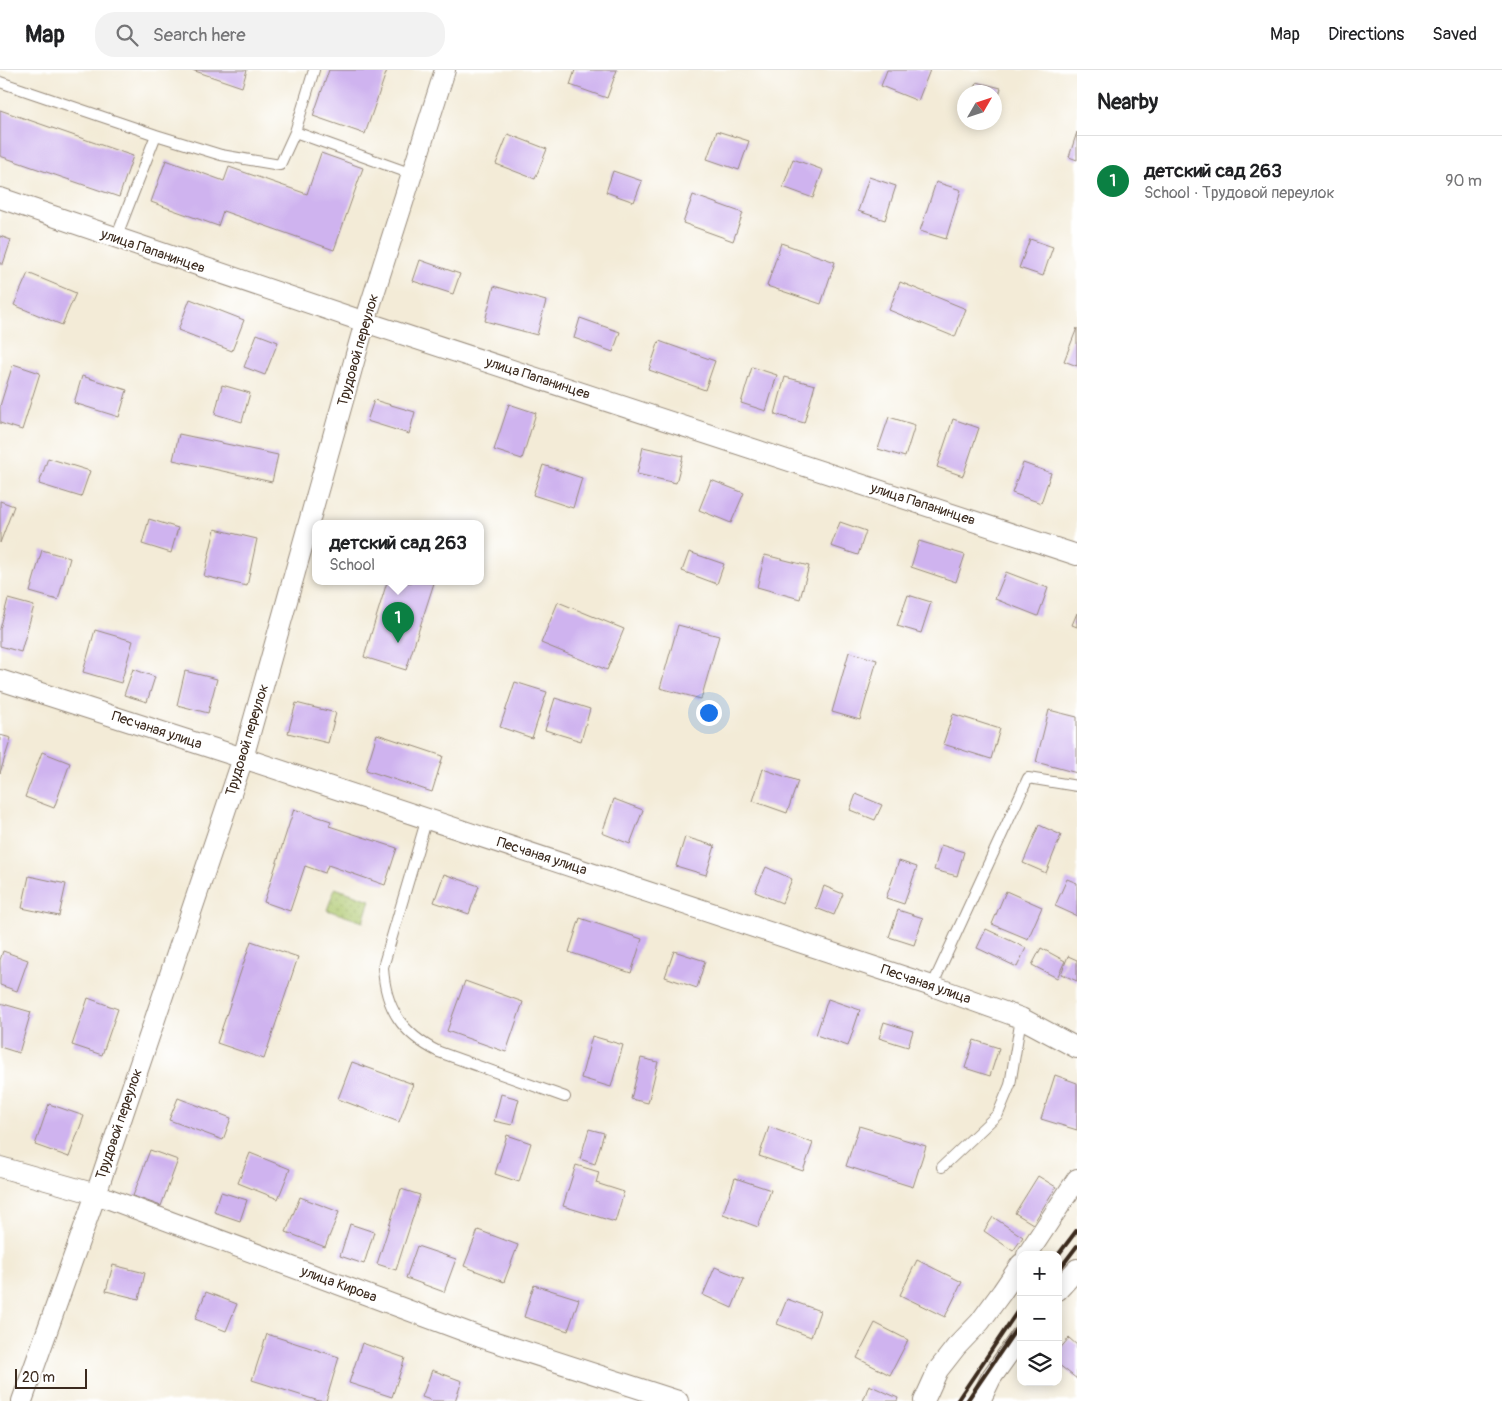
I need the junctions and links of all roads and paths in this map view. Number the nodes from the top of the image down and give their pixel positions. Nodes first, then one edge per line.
1 (314, 70) edge
2 (446, 70) edge
3 (0, 82) edge
4 (295, 132) junction
5 (156, 135) junction
6 (412, 174) junction
7 (0, 198) edge
8 (116, 238) junction
9 (365, 322) junction
10 (1077, 554) edge
11 (0, 680) edge
12 (243, 758) junction
13 (1077, 786) edge
14 (427, 818) junction
15 (932, 986) junction
16 (1021, 1018) junction
17 (1077, 1048) edge
18 (565, 1097) dead end
19 (0, 1167) edge
20 (942, 1167) dead end
21 (1077, 1179) edge
22 (96, 1194) junction
23 (1030, 1251) edge
24 (1077, 1269) edge
25 (1017, 1270) edge
26 (1062, 1286) edge
27 (1017, 1341) edge
28 (22, 1401) edge
29 (678, 1401) edge
30 (924, 1401) edge
31 (980, 1401) edge

1 - 4 lane
2 - 6 street, Трудовой переулок
3 - 5 lane
4 - 5 lane
4 - 6 lane
5 - 8 lane
6 - 9 street, Трудовой переулок
7 - 8 street, улица Папанинцев
8 - 9 street, улица Папанинцев
9 - 10 street, улица Папанинцев
9 - 12 street, Трудовой переулок
11 - 12 street, Песчаная улица
12 - 14 street, Песчаная улица
12 - 22 street, Трудовой переулок
13 - 15 lane
14 - 15 street, Песчаная улица
14 - 18 lane
15 - 16 street, Песчаная улица
16 - 17 street, Песчаная улица
16 - 20 lane
19 - 22 street, улица Кирова
21 - 23 street
22 - 28 street, Трудовой переулок
22 - 29 street, улица Кирова
24 - 26 street
25 - 30 street
27 - 31 street

